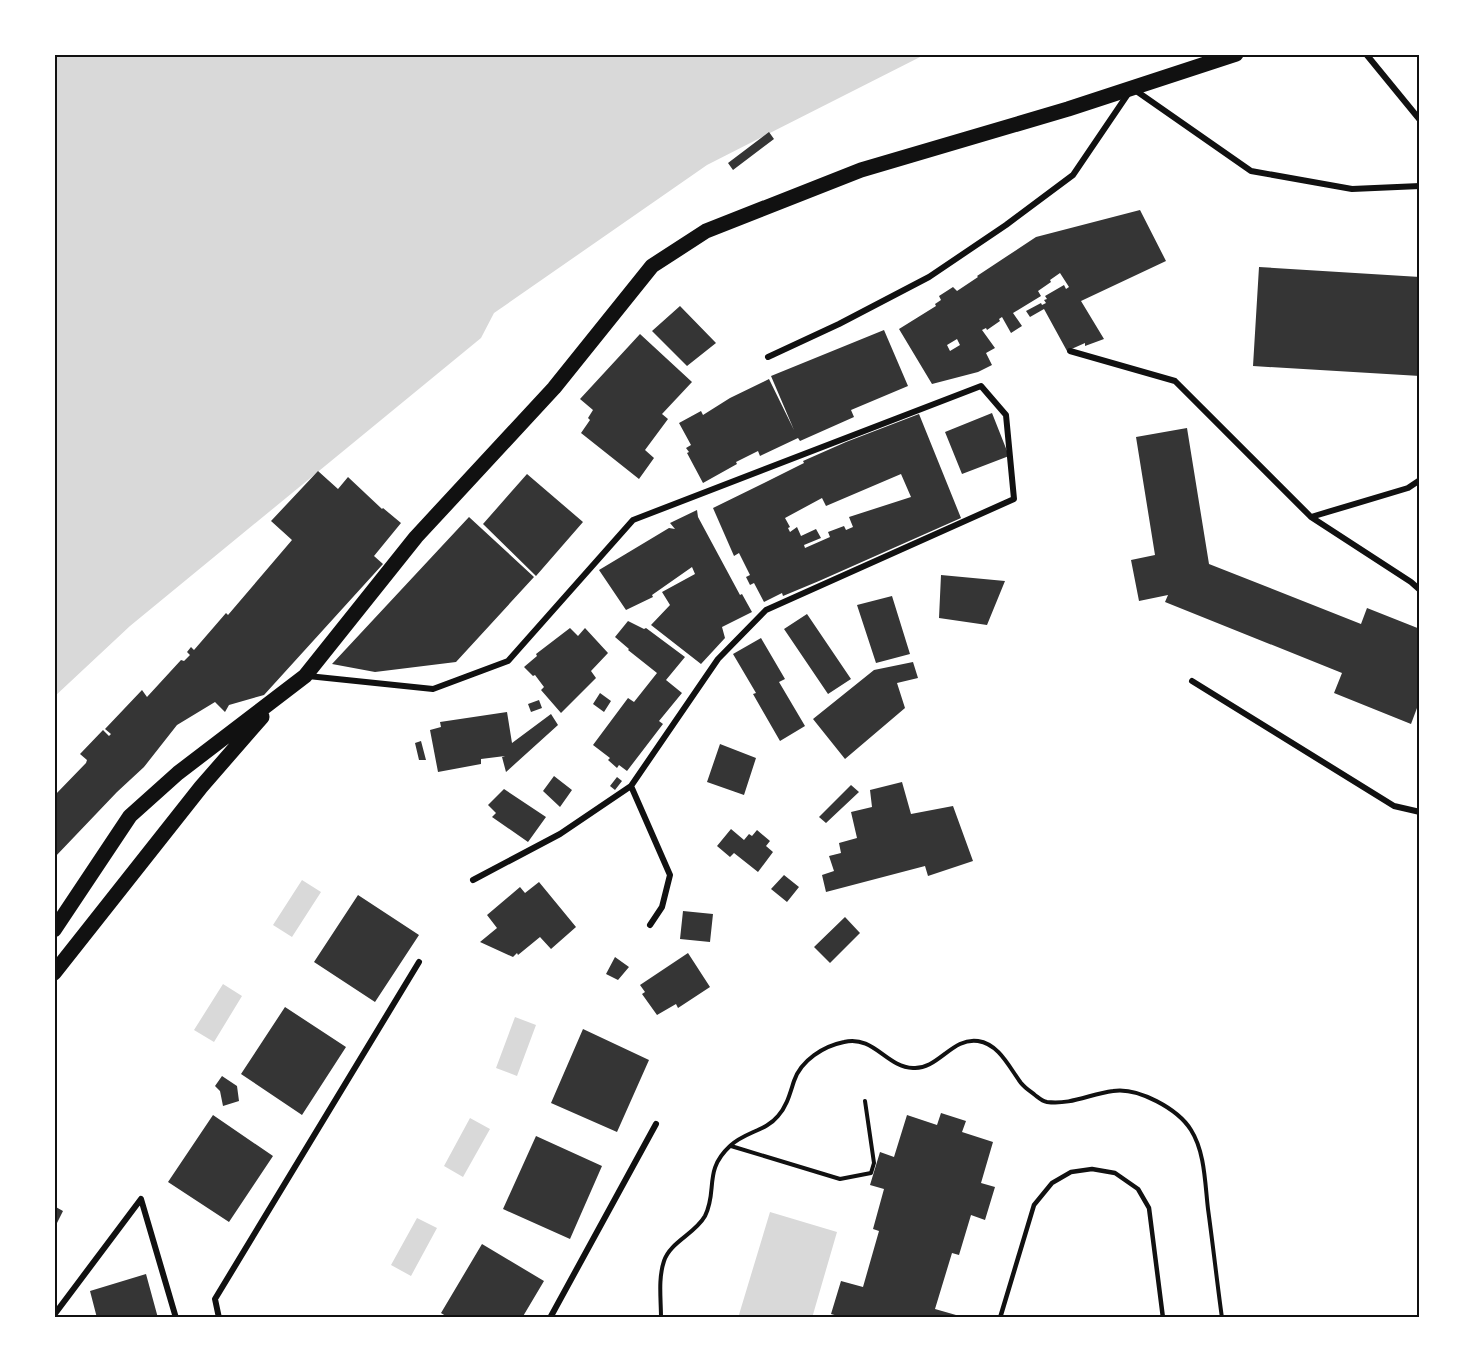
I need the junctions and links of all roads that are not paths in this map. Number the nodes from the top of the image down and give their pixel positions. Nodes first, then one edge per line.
1 (1236, 54) edge
2 (1366, 54) edge
3 (1132, 88) junction
4 (1420, 120) edge
5 (1420, 186) edge
6 (1071, 351) dead end
7 (768, 357) dead end
8 (1420, 480) edge
9 (1311, 517) junction
10 (1420, 590) edge
11 (305, 676) junction
12 (1192, 681) dead end
13 (284, 692) junction
14 (631, 786) junction
15 (1420, 812) edge
16 (473, 880) dead end
17 (650, 925) dead end
18 (54, 930) edge
19 (419, 962) dead end
20 (54, 973) edge
21 (656, 1124) dead end
22 (54, 1315) edge
23 (176, 1318) edge
24 (219, 1318) edge
25 (550, 1318) edge
26 (1000, 1318) edge
27 (1163, 1318) edge

1 - 3 main road
2 - 4 street
3 - 5 street
3 - 7 street
3 - 11 main road
6 - 9 street
8 - 9 street
9 - 10 street
11 - 13 main road
11 - 14 street
12 - 15 street
13 - 18 main road
13 - 20 main road
14 - 16 street
14 - 17 street
19 - 24 street
21 - 25 street
22 - 23 street
26 - 27 lane

